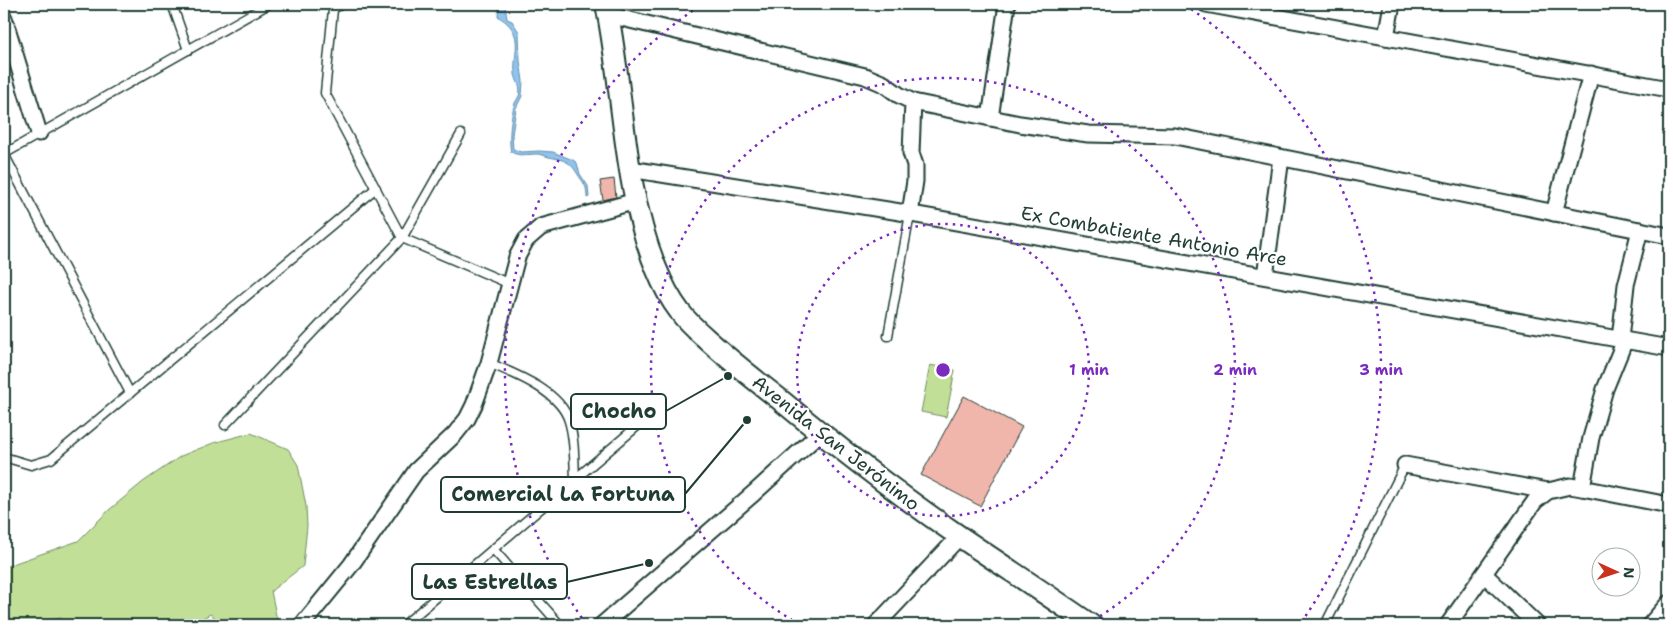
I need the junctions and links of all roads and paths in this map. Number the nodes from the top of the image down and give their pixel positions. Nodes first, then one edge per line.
1 (172, 4) edge
2 (269, 4) edge
3 (342, 4) edge
4 (1007, 4) edge
5 (1206, 4) edge
6 (1392, 4) edge
7 (332, 6) edge
8 (1248, 8) edge
9 (608, 10) edge
10 (4, 18) edge
11 (1386, 37) junction
12 (188, 50) junction
13 (1591, 74) junction
14 (1669, 89) edge
15 (913, 102) junction
16 (990, 118) junction
17 (39, 133) junction
18 (461, 134) dead end
19 (4, 154) edge
20 (1281, 158) junction
21 (630, 169) junction
22 (376, 188) junction
23 (636, 201) junction
24 (1554, 213) junction
25 (910, 214) junction
26 (1640, 230) junction
27 (1669, 236) edge
28 (402, 238) junction
29 (1265, 276) junction
30 (510, 284) junction
31 (888, 336) dead end
32 (1623, 340) junction
33 (1669, 348) edge
34 (489, 363) junction
35 (130, 393) junction
36 (648, 417) dead end
37 (225, 424) dead end
38 (820, 433) junction
39 (4, 457) edge
40 (1405, 465) joint
41 (575, 480) junction
42 (1582, 488) junction
43 (1548, 491) junction
44 (1669, 505) edge
45 (959, 537) junction
46 (493, 549) junction
47 (1484, 574) junction
48 (1669, 603) edge
49 (302, 625) edge
50 (404, 625) edge
51 (560, 625) edge
52 (602, 625) edge
53 (876, 625) edge
54 (1092, 625) edge
55 (1325, 625) edge
56 (1448, 625) edge
57 (1537, 625) edge
58 (1650, 625) edge

1 - 12 lane
2 - 12 lane
3 - 7 lane
4 - 16 street
5 - 8 street
6 - 11 street
7 - 22 lane
8 - 11 street
9 - 15 street
9 - 21 street, Avenida San Jerónimo
10 - 17 street
11 - 13 street
12 - 17 lane
13 - 14 street
13 - 24 street
15 - 16 street
15 - 25 street
16 - 20 street
17 - 19 lane
18 - 28 lane
19 - 35 lane
20 - 24 street
20 - 29 street
21 - 23 street, Avenida San Jerónimo
21 - 25 street, Ex Combatiente Antonio Arce
22 - 28 lane
22 - 35 lane
23 - 30 street
23 - 38 street, Avenida San Jerónimo
24 - 26 street
25 - 29 street, Ex Combatiente Antonio Arce
25 - 31 lane
26 - 27 street
26 - 32 street
28 - 30 lane
28 - 37 lane
29 - 32 street, Ex Combatiente Antonio Arce
30 - 34 street
32 - 33 street, Ex Combatiente Antonio Arce
32 - 42 street
34 - 41 lane
34 - 49 street
35 - 39 lane
36 - 41 lane
38 - 45 street, Avenida San Jerónimo
38 - 52 street
40 - 43 street
40 - 55 lane
41 - 46 lane
42 - 43 street
42 - 44 street
43 - 47 street
45 - 53 street
45 - 54 street, Avenida San Jerónimo
46 - 50 lane
46 - 51 lane
47 - 56 street
47 - 57 street
48 - 58 street

